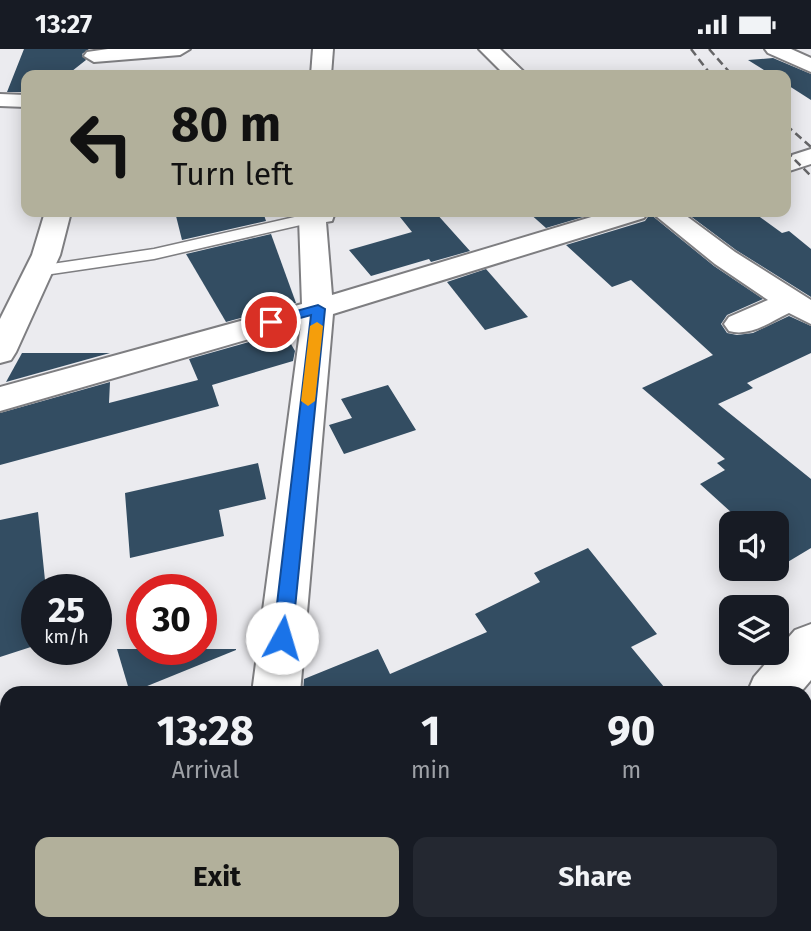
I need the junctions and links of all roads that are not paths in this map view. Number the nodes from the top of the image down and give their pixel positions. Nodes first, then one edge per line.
1 (180, 49) edge
2 (323, 49) edge
3 (489, 49) edge
4 (775, 49) edge
5 (93, 60) edge
6 (811, 67) edge
7 (321, 70) edge
8 (512, 70) edge
9 (0, 100) edge
10 (21, 101) edge
11 (811, 156) edge
12 (791, 163) edge
13 (56, 217) edge
14 (311, 217) edge
15 (324, 217) edge
16 (619, 217) edge
17 (671, 217) edge
18 (38, 271) junction
19 (801, 307) edge
20 (318, 309) junction
21 (740, 324) dead end
22 (0, 352) edge
23 (0, 399) edge
24 (811, 645) edge
25 (277, 686) edge
26 (777, 686) edge

1 - 5 street
2 - 7 street
3 - 8 street
4 - 6 street
9 - 10 street
11 - 12 street
13 - 18 street
14 - 18 lane
15 - 20 street
16 - 20 street
17 - 19 street
18 - 22 street
19 - 21 street
20 - 23 street
20 - 25 street
24 - 26 street

